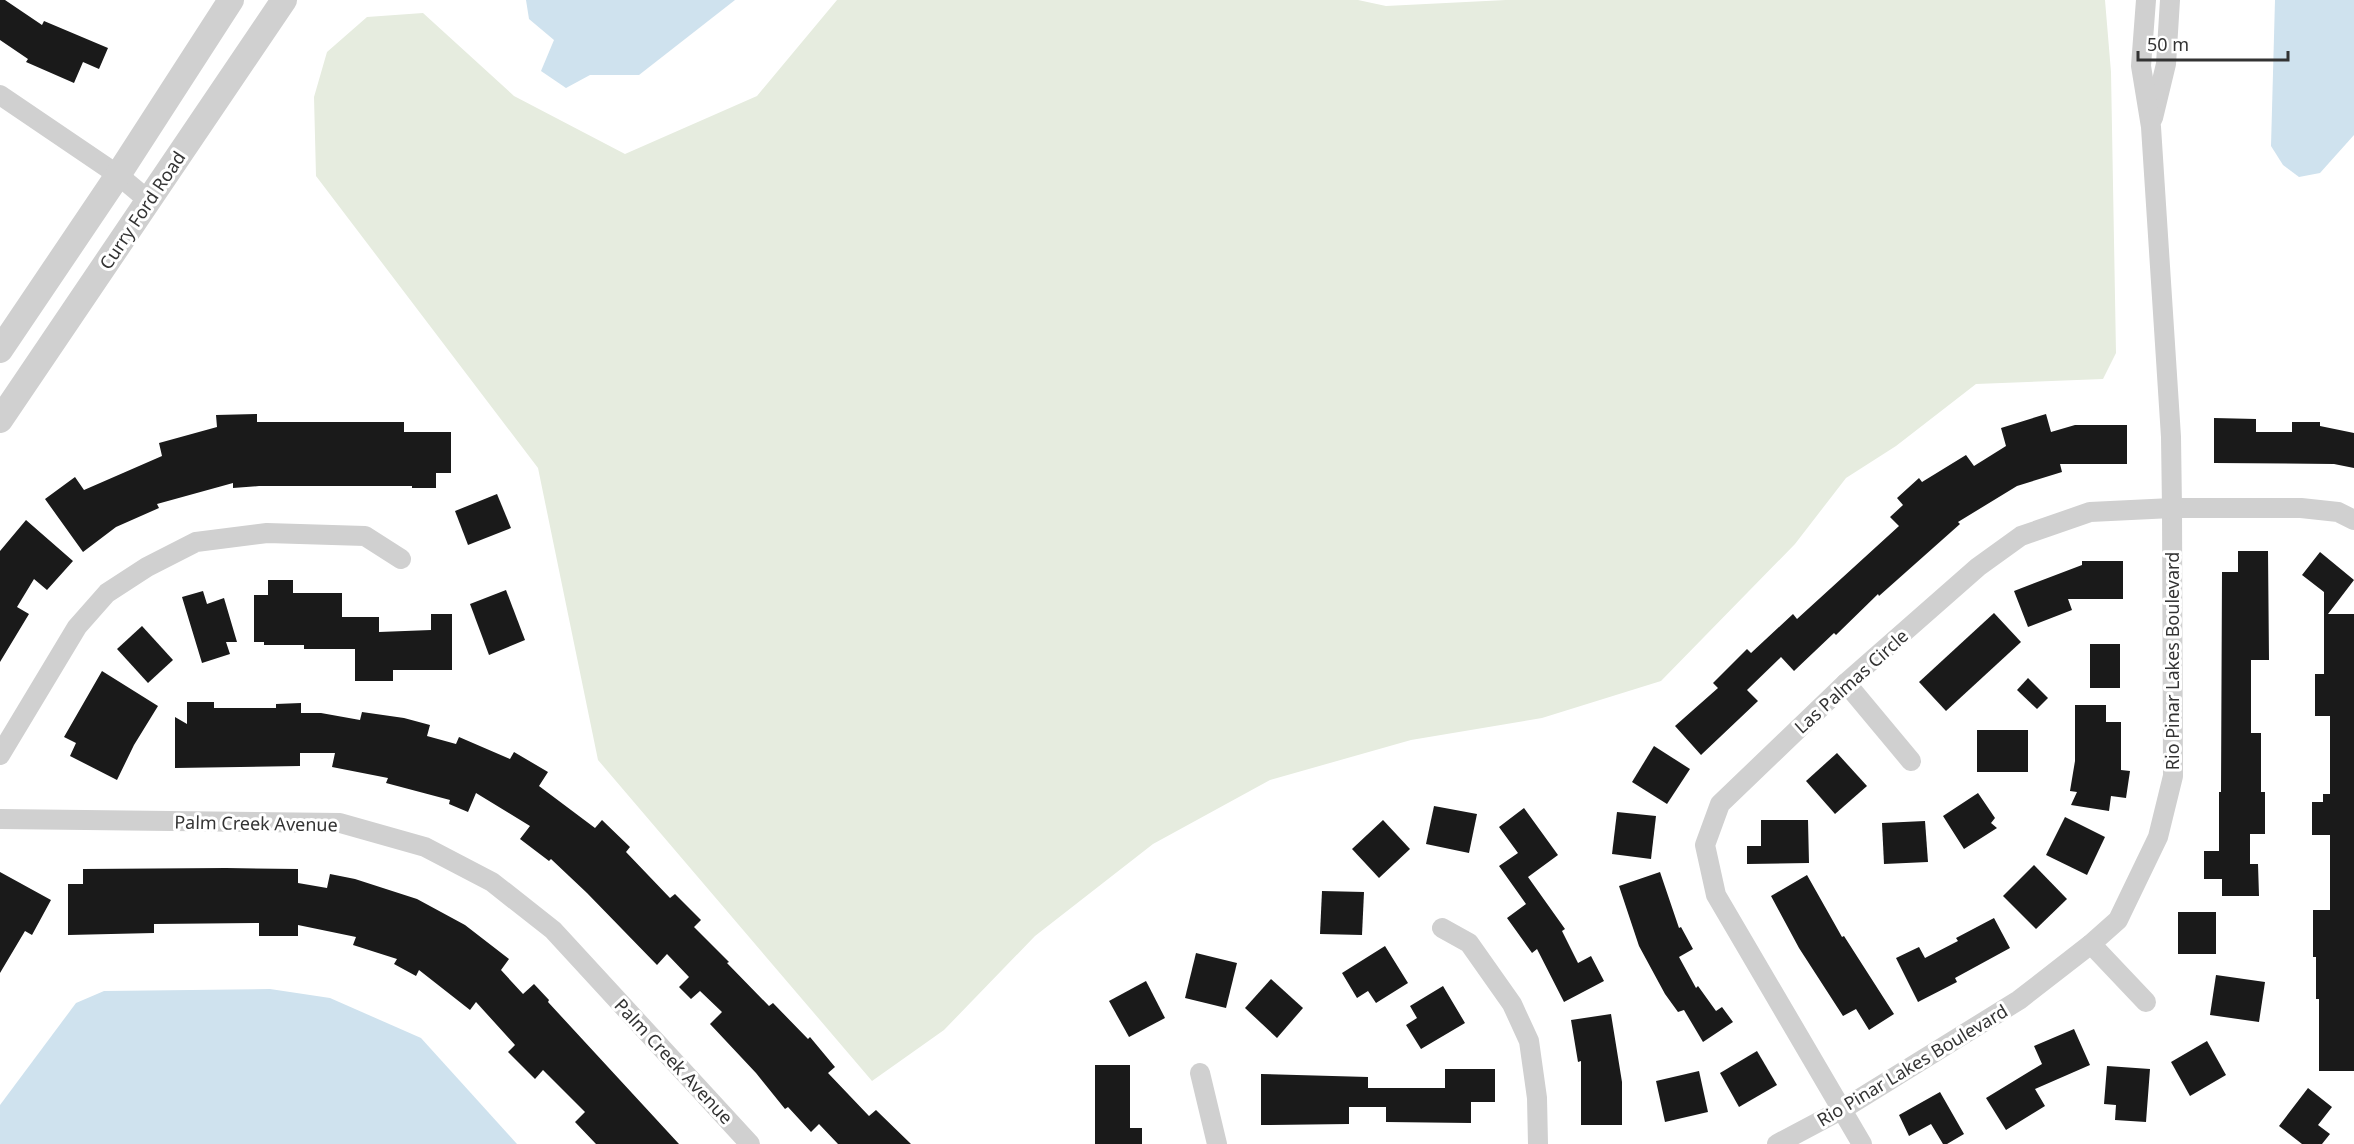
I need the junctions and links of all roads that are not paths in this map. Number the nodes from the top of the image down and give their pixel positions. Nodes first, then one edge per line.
1 (231, 0) edge
2 (284, 0) edge
3 (2146, 0) edge
4 (2170, 0) edge
5 (0, 95) edge
6 (2151, 126) junction
7 (118, 175) junction
8 (148, 200) junction
9 (0, 350) edge
10 (0, 420) edge
11 (2172, 508) junction
12 (2354, 520) edge
13 (401, 559) dead end
14 (1846, 683) junction
15 (0, 755) edge
16 (1911, 761) dead end
17 (0, 819) edge
18 (1442, 928) dead end
19 (2091, 944) junction
20 (2145, 1002) dead end
21 (1200, 1073) dead end
22 (1843, 1109) junction
23 (750, 1144) edge
24 (1217, 1144) edge
25 (1538, 1144) edge
26 (1777, 1144) edge
27 (1862, 1144) edge

1 - 7 street
2 - 8 street, Curry Ford Road
3 - 6 street, Rio Pinar Lakes Boulevard
4 - 6 street, Rio Pinar Lakes Boulevard
5 - 7 street
6 - 11 street, Rio Pinar Lakes Boulevard
7 - 8 street
7 - 9 street
8 - 10 street, Curry Ford Road
11 - 12 street, Las Palmas Circle
11 - 14 street, Las Palmas Circle
11 - 19 street, Rio Pinar Lakes Boulevard
13 - 15 street
14 - 16 street
14 - 22 street, Las Palmas Circle
17 - 23 street, Palm Creek Avenue
18 - 25 street
19 - 20 street
19 - 22 street, Rio Pinar Lakes Boulevard
21 - 24 street
22 - 26 street, Rio Pinar Lakes Boulevard
22 - 27 street, Las Palmas Circle

